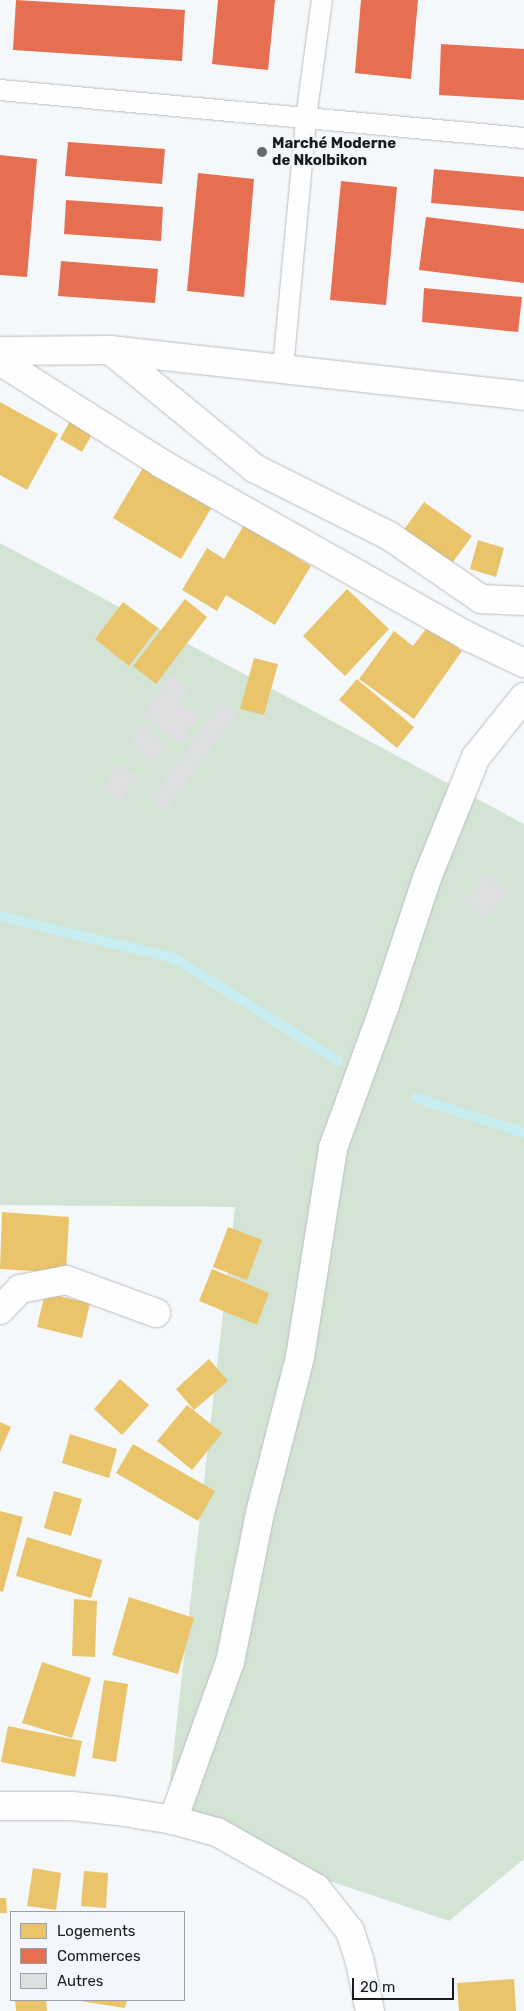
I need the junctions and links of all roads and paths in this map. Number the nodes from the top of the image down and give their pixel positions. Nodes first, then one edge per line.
1 (322, 0) edge
2 (0, 90) edge
3 (306, 118) junction
4 (524, 138) edge
5 (110, 350) junction
6 (0, 351) edge
7 (0, 361) edge
8 (283, 368) junction
9 (524, 396) edge
10 (524, 601) edge
11 (524, 663) edge
12 (524, 697) edge
13 (0, 1310) edge
14 (156, 1313) dead end
15 (0, 1806) edge
16 (173, 1820) junction
17 (370, 2011) edge

1 - 3 lane
2 - 3 lane
3 - 4 lane
3 - 8 lane
5 - 6 street
5 - 8 street
5 - 10 street
7 - 11 street
8 - 9 street
12 - 16 street
13 - 14 street
15 - 16 street
16 - 17 street

